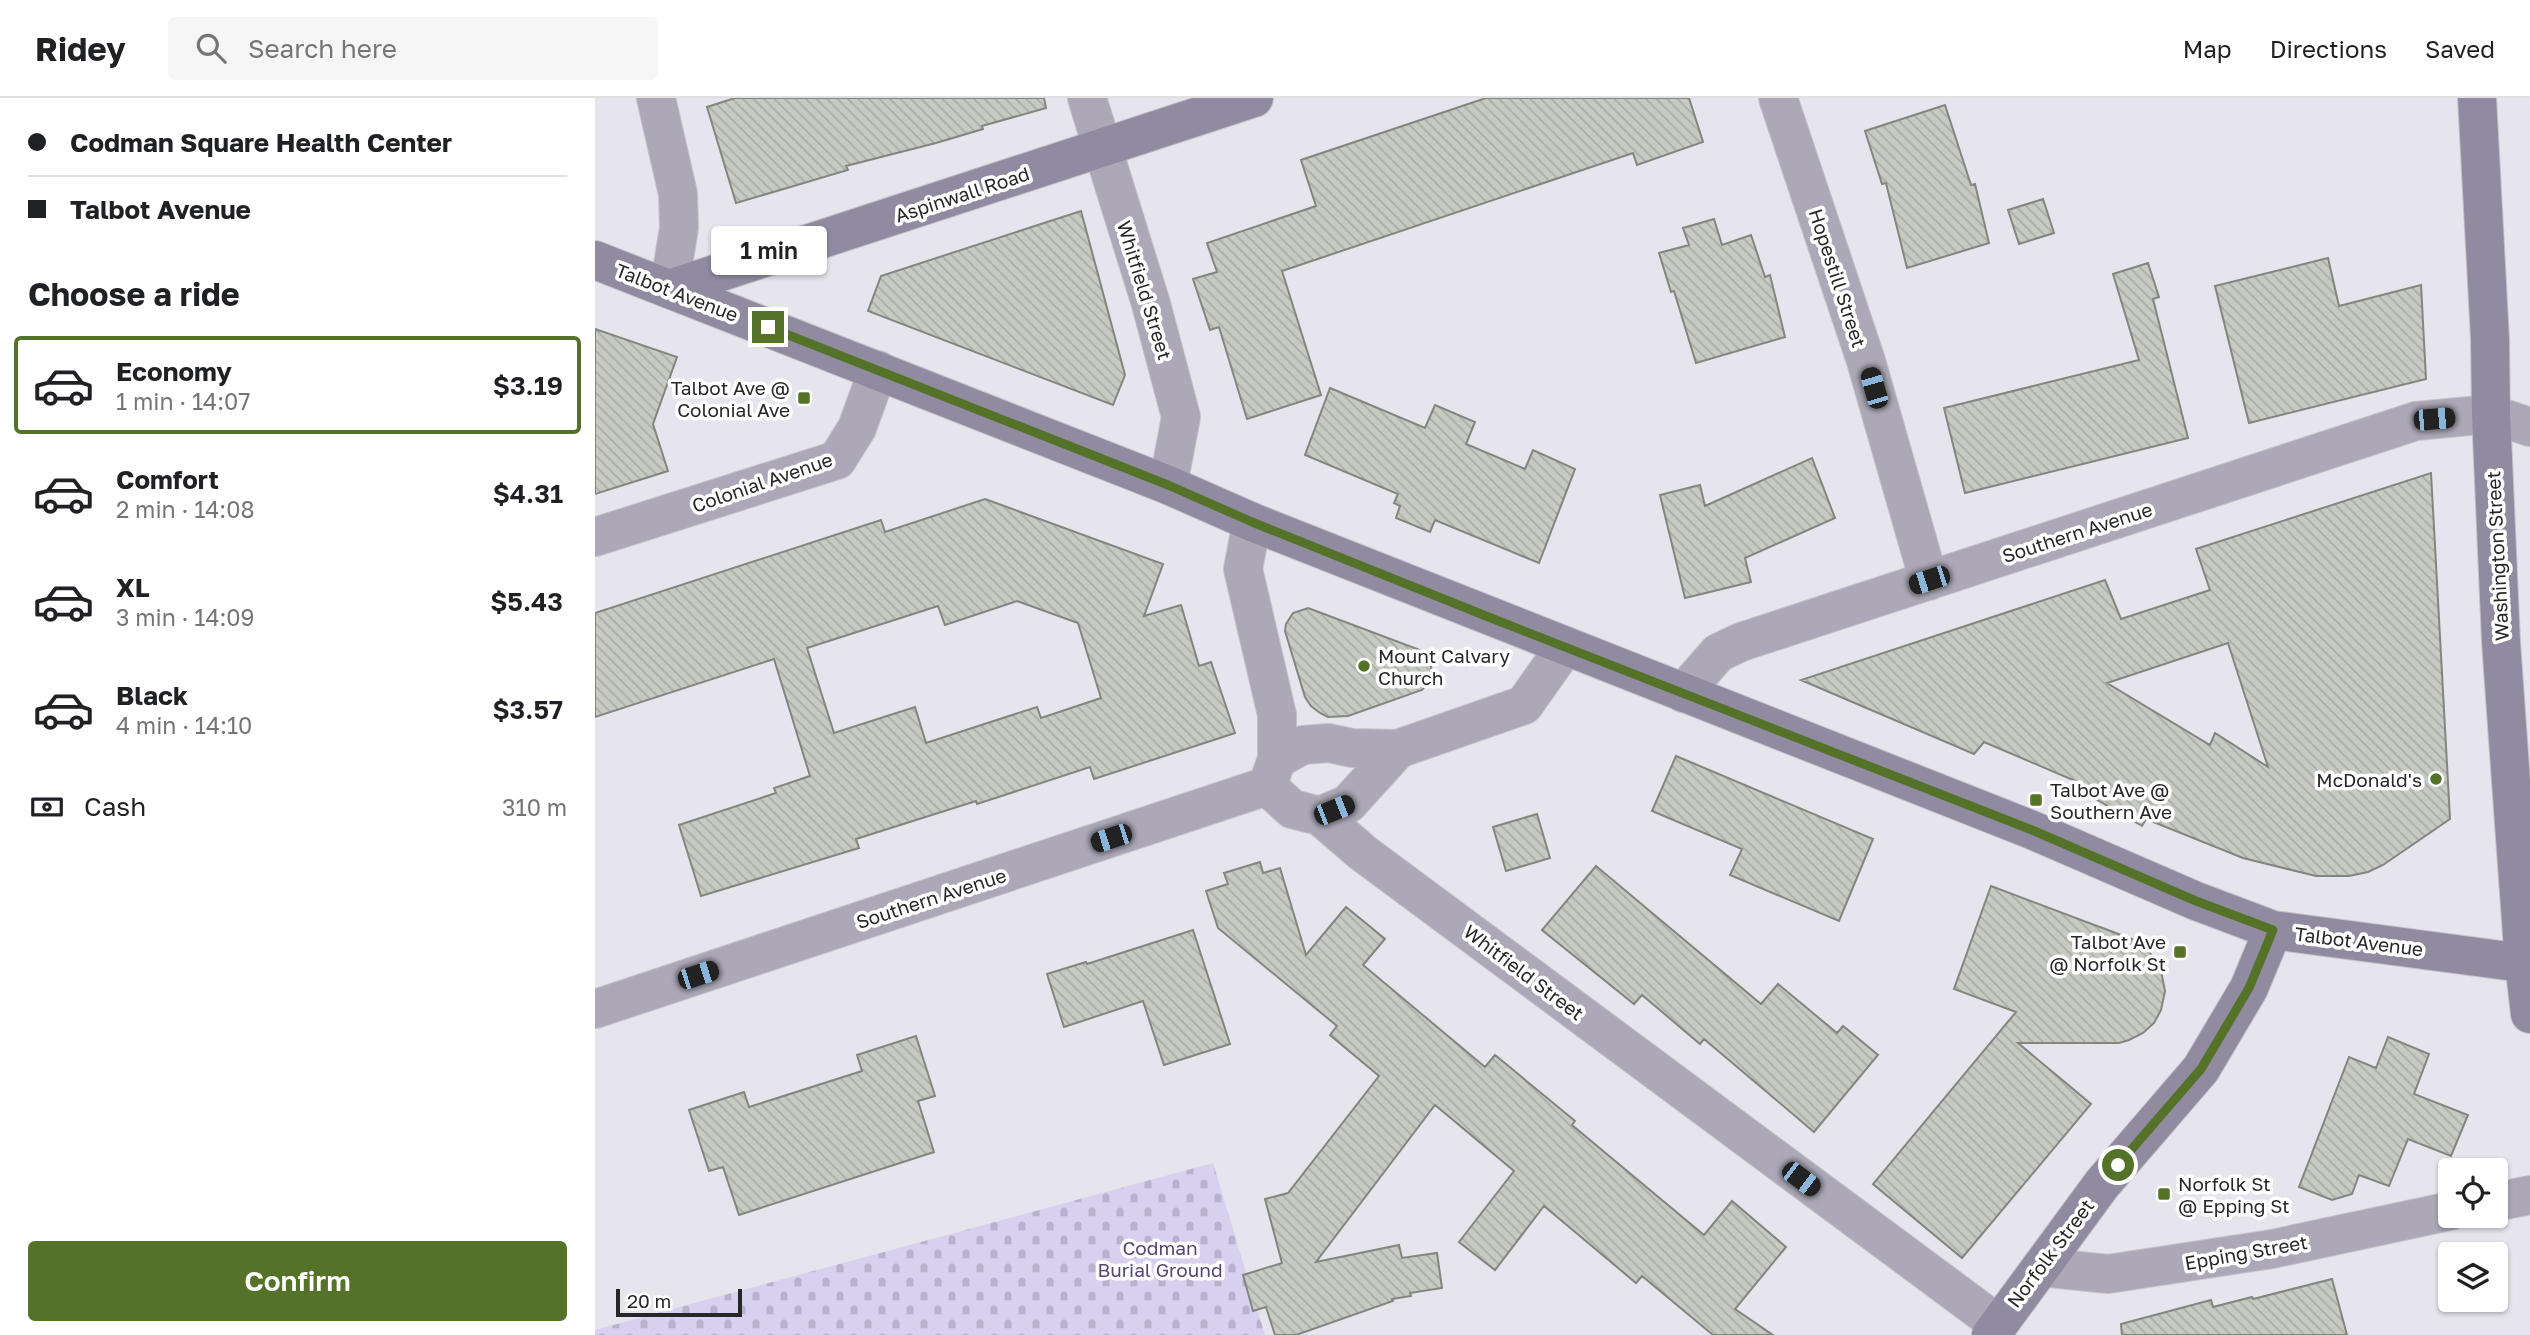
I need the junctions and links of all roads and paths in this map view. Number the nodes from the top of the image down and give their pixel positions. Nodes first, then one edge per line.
1 (656, 98) edge
2 (1087, 98) edge
3 (1254, 98) edge
4 (1778, 98) edge
5 (2477, 98) edge
6 (1101, 148) junction
7 (595, 260) edge
8 (669, 289) junction
9 (878, 370) junction
10 (2491, 414) junction
11 (2530, 427) edge
12 (1168, 485) junction
13 (1252, 522) junction
14 (595, 537) edge
15 (1929, 580) junction
16 (1565, 647) junction
17 (1683, 693) junction
18 (1398, 749) junction
19 (1272, 773) junction
20 (1320, 816) junction
21 (2273, 930) junction
22 (2527, 963) edge
23 (595, 1009) edge
24 (2530, 1014) edge
25 (2530, 1195) edge
26 (2508, 1199) edge
27 (2438, 1214) edge
28 (2041, 1267) junction
29 (1995, 1330) edge

1 - 8 street
2 - 6 street, Whitfield Street
3 - 6 main road, Aspinwall Road
4 - 15 street, Hopestill Street
5 - 10 main road, Washington Street
6 - 8 main road, Aspinwall Road
6 - 12 street, Whitfield Street
7 - 8 main road, Talbot Avenue
8 - 9 main road, Talbot Avenue
9 - 12 main road, Talbot Avenue
9 - 14 street, Colonial Avenue
10 - 11 street
10 - 15 street, Southern Avenue
10 - 22 main road, Washington Street
12 - 13 main road, Talbot Avenue
13 - 16 main road, Talbot Avenue
13 - 19 street
15 - 17 street, Southern Avenue
16 - 17 main road, Talbot Avenue
16 - 18 street, Southern Avenue
17 - 21 main road, Talbot Avenue
18 - 19 street, Southern Avenue
18 - 20 street, Southern Avenue
19 - 20 street, Whitfield Street
19 - 23 street, Southern Avenue
20 - 29 street, Whitfield Street
21 - 22 main road, Talbot Avenue
21 - 28 main road, Norfolk Street
22 - 24 main road, Washington Street
25 - 26 street
27 - 28 street, Epping Street
28 - 29 main road, Norfolk Street

